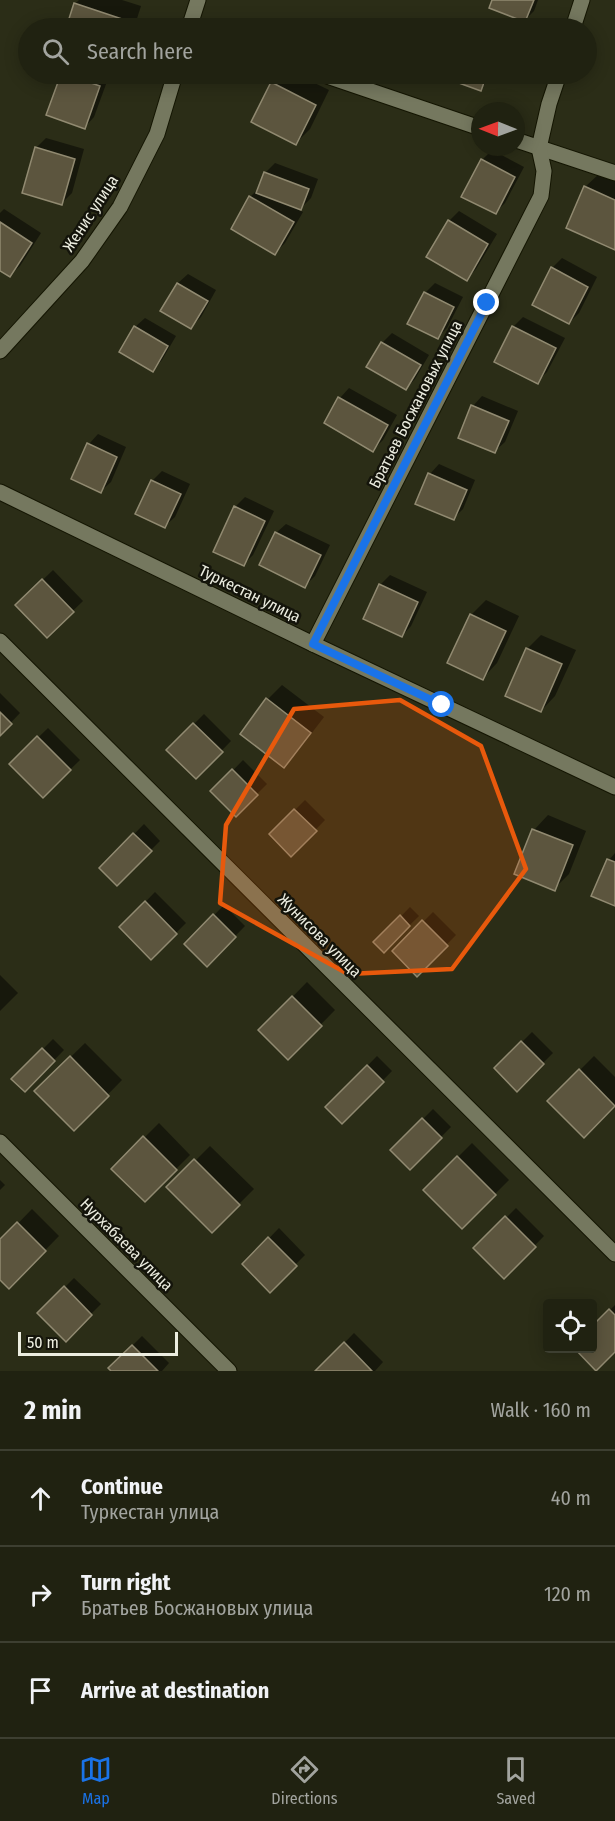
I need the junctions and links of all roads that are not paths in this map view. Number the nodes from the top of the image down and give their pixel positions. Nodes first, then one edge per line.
1 (198, 0) edge
2 (582, 0) edge
3 (193, 18) edge
4 (576, 18) edge
5 (173, 84) edge
6 (350, 84) edge
7 (556, 84) edge
8 (471, 125) edge
9 (525, 143) edge
10 (539, 148) junction
11 (615, 173) edge
12 (0, 351) edge
13 (0, 492) edge
14 (0, 641) edge
15 (313, 644) junction
16 (615, 787) edge
17 (0, 1142) edge
18 (615, 1254) edge
19 (229, 1371) edge

1 - 3 street
2 - 4 street
5 - 12 street, Женис улица
6 - 8 street
7 - 10 street, Братьев Босжановых улица
9 - 10 street
10 - 11 street
10 - 15 street, Братьев Босжановых улица
13 - 15 street, Туркестан улица
14 - 18 street, Жунисова улица
15 - 16 street, Туркестан улица
17 - 19 street, Нурхабаева улица

